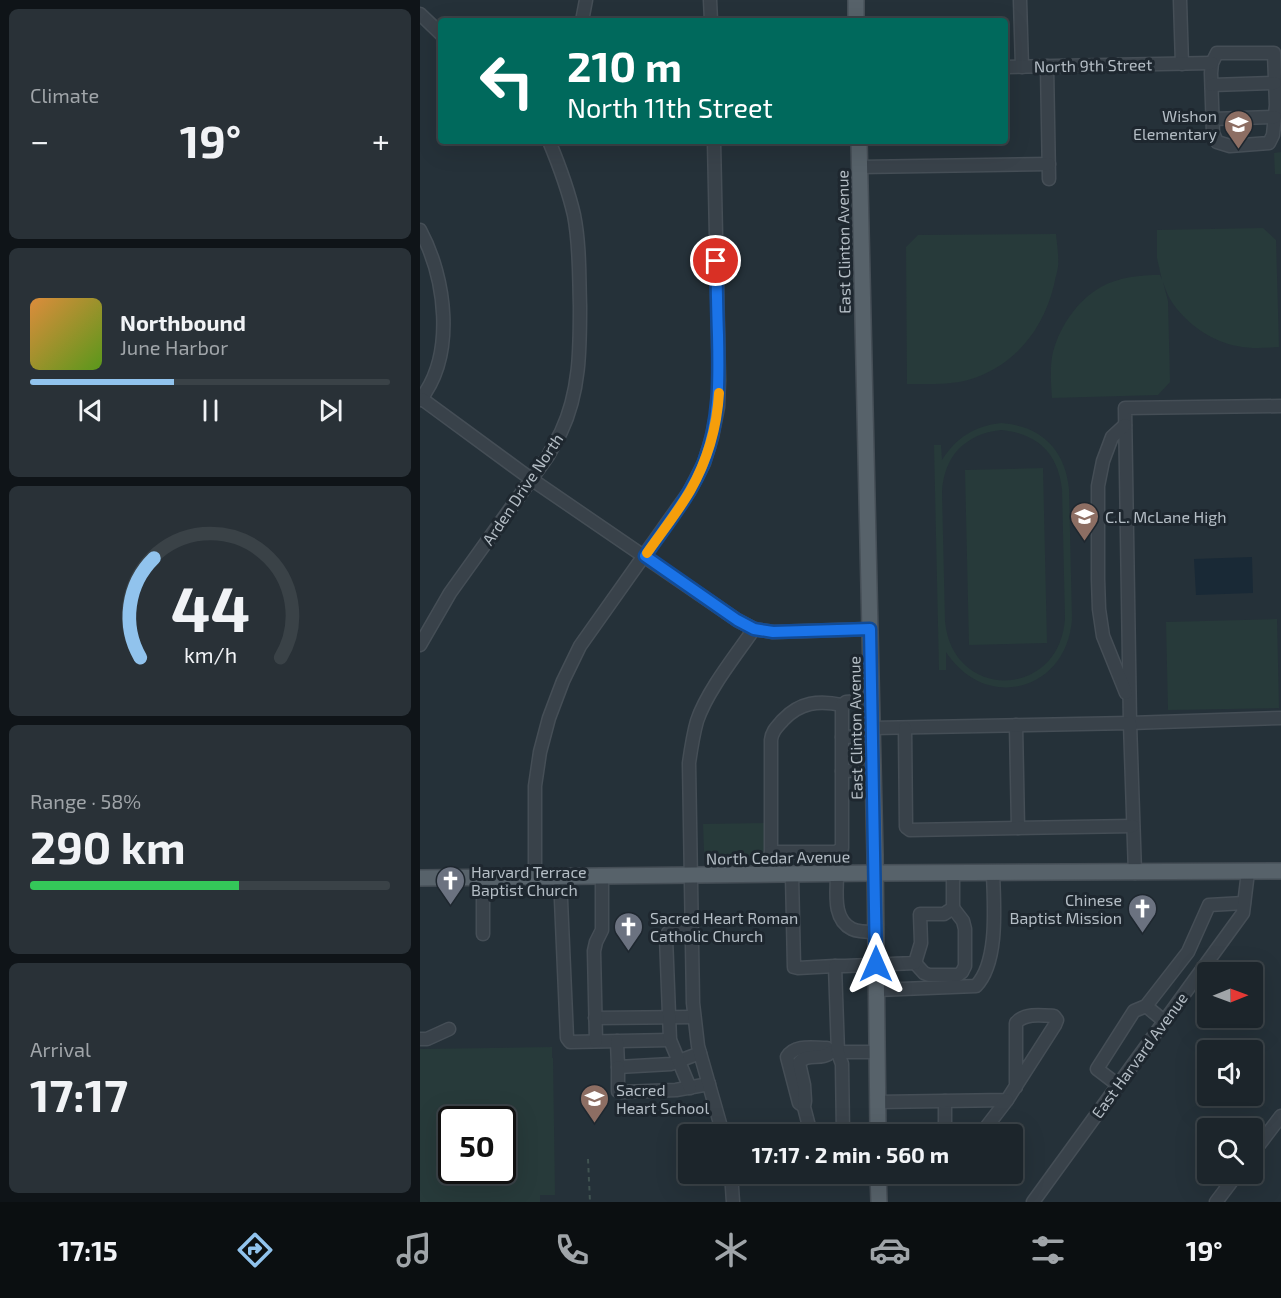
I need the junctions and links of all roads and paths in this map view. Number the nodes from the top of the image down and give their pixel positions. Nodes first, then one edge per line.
1 (586, 0) edge
2 (710, 0) edge
3 (856, 0) edge
4 (1020, 0) edge
5 (1180, 0) edge
6 (420, 14) edge
7 (583, 18) edge
8 (711, 18) edge
9 (856, 18) edge
10 (438, 31) edge
11 (1212, 63) junction
12 (1182, 64) junction
13 (1047, 66) junction
14 (1008, 67) edge
15 (1022, 67) junction
16 (1275, 83) junction
17 (1212, 85) junction
18 (1275, 117) junction
19 (1212, 118) junction
20 (550, 144) edge
21 (714, 144) edge
22 (859, 144) edge
23 (1049, 164) junction
24 (860, 167) junction
25 (1049, 179) dead end
26 (420, 230) edge
27 (421, 399) edge
28 (1281, 406) edge
29 (1125, 424) junction
30 (531, 479) junction
31 (645, 556) junction
32 (754, 629) junction
33 (870, 629) junction
34 (420, 645) edge
35 (872, 700) junction
36 (1130, 702) junction
37 (842, 705) junction
38 (1281, 718) edge
39 (1130, 723) junction
40 (1016, 725) junction
41 (905, 728) junction
42 (873, 732) junction
43 (842, 737) junction
44 (873, 770) junction
45 (842, 771) junction
46 (1133, 826) junction
47 (1018, 828) junction
48 (771, 852) junction
49 (1281, 871) edge
50 (1248, 872) junction
51 (876, 873) junction
52 (953, 873) junction
53 (993, 873) junction
54 (1135, 873) junction
55 (837, 874) junction
56 (771, 875) junction
57 (792, 875) junction
58 (602, 876) junction
59 (690, 876) junction
60 (535, 877) junction
61 (560, 877) junction
62 (420, 878) edge
63 (483, 878) junction
64 (1244, 903) junction
65 (953, 908) junction
66 (692, 931) junction
67 (876, 932) junction
68 (483, 934) dead end
69 (915, 963) junction
70 (876, 964) junction
71 (834, 966) junction
72 (1170, 976) junction
73 (877, 990) junction
74 (1187, 990) junction
75 (1146, 1006) junction
76 (694, 1017) junction
77 (595, 1018) junction
78 (669, 1018) junction
79 (1164, 1021) junction
80 (449, 1029) dead end
81 (420, 1039) edge
82 (670, 1040) junction
83 (596, 1041) junction
84 (617, 1041) junction
85 (878, 1052) junction
86 (700, 1053) junction
87 (835, 1053) junction
88 (680, 1061) junction
89 (618, 1067) junction
90 (708, 1084) junction
91 (1118, 1085) junction
92 (1016, 1086) junction
93 (690, 1088) junction
94 (1007, 1100) junction
95 (945, 1101) junction
96 (878, 1102) junction
97 (1281, 1116) edge
98 (720, 1124) edge
99 (808, 1124) edge
100 (843, 1124) edge
101 (878, 1124) edge
102 (945, 1124) edge
103 (989, 1124) edge
104 (1263, 1140) edge
105 (588, 1159) dead end
106 (732, 1184) edge
107 (878, 1184) edge
108 (1230, 1184) edge
109 (590, 1202) edge
110 (733, 1202) edge
111 (879, 1202) edge
112 (1033, 1202) edge
113 (1216, 1202) edge

1 - 7 street
2 - 8 street
3 - 9 main road
4 - 15 street
5 - 12 street
6 - 10 street
11 - 12 street, North 9th Street
11 - 16 street
11 - 17 street
12 - 13 street, North 9th Street
13 - 15 street, North 9th Street
13 - 23 street
14 - 15 street, North 9th Street
16 - 17 street
16 - 18 street
17 - 19 street
18 - 19 street
18 - 19 street
20 - 30 street, Arden Drive North
21 - 31 street
22 - 24 main road, East Clinton Avenue
23 - 24 street
23 - 25 street
24 - 33 main road, East Clinton Avenue
26 - 27 street
27 - 30 street
28 - 29 street
29 - 36 street
29 - 36 street
30 - 31 street
30 - 34 street, Arden Drive North
31 - 32 street
31 - 60 street
32 - 33 street
32 - 59 street
33 - 35 main road, East Clinton Avenue
35 - 37 street
35 - 42 main road, East Clinton Avenue
36 - 39 street
37 - 43 street
37 - 48 street
38 - 39 street
39 - 40 street
39 - 46 street
40 - 41 street
40 - 47 street
41 - 42 street
41 - 47 street
42 - 43 street
42 - 44 main road, East Clinton Avenue
43 - 45 street
44 - 45 street
44 - 51 main road, East Clinton Avenue
45 - 48 street
46 - 47 street
46 - 54 street
48 - 56 street
49 - 50 main road, North Cedar Avenue
50 - 54 main road, North Cedar Avenue
50 - 64 street, East Harvard Avenue
51 - 52 main road, North Cedar Avenue
51 - 55 main road, North Cedar Avenue
51 - 67 main road, East Clinton Avenue
52 - 53 main road, North Cedar Avenue
52 - 65 street
53 - 54 main road, North Cedar Avenue
53 - 73 street
55 - 57 main road, North Cedar Avenue
55 - 67 street
56 - 57 main road, North Cedar Avenue
56 - 59 main road, North Cedar Avenue
57 - 71 street
58 - 59 main road, North Cedar Avenue
58 - 61 main road, North Cedar Avenue
58 - 77 street
59 - 66 street
60 - 61 main road, North Cedar Avenue
60 - 63 main road, North Cedar Avenue
61 - 83 street
62 - 63 main road, North Cedar Avenue
63 - 68 street
64 - 72 street
64 - 74 street, East Harvard Avenue
65 - 69 street
65 - 69 street
66 - 76 street
66 - 78 street
67 - 70 main road, East Clinton Avenue
69 - 70 street
70 - 71 street
70 - 73 main road, East Clinton Avenue
71 - 87 street
72 - 74 street
72 - 75 street
73 - 85 main road, East Clinton Avenue
74 - 79 street, East Harvard Avenue
75 - 79 street
75 - 91 street
76 - 78 street
76 - 86 street
77 - 78 street
77 - 83 street
78 - 82 street
79 - 91 street, East Harvard Avenue
80 - 81 street
82 - 84 street
82 - 88 street
83 - 84 street
84 - 89 street
85 - 87 street
85 - 96 main road, East Clinton Avenue
86 - 88 street
86 - 90 street
87 - 99 street
87 - 100 street
88 - 89 street
88 - 93 street
89 - 93 street
90 - 93 street
90 - 98 street
91 - 112 street, East Harvard Avenue
92 - 92 street
92 - 94 street
94 - 95 street
94 - 103 street
95 - 96 street
95 - 102 street
96 - 101 main road, East Clinton Avenue
97 - 104 street
105 - 109 path
106 - 110 street
107 - 111 main road
108 - 113 street

